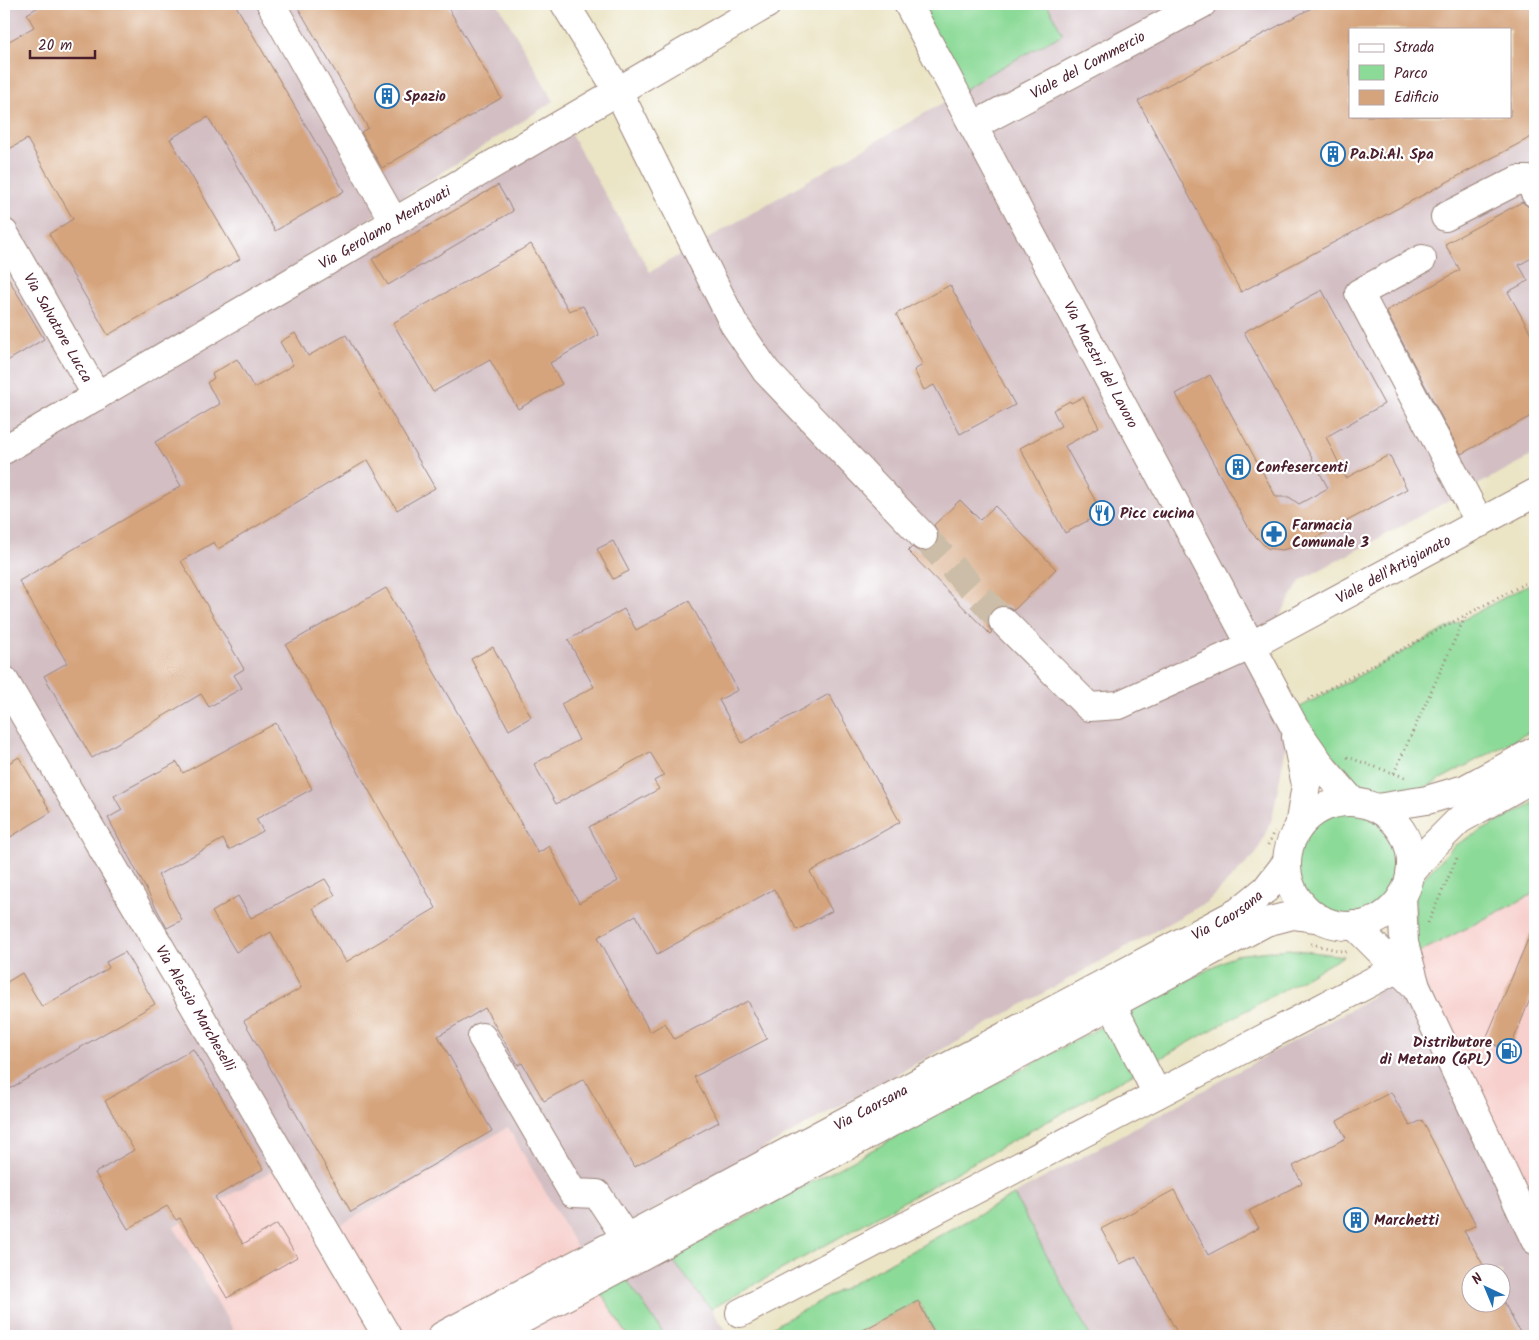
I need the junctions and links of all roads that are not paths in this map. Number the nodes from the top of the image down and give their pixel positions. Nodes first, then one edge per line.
1 (271, 4) edge
2 (565, 4) edge
3 (767, 4) edge
4 (908, 4) edge
5 (1202, 4) edge
6 (618, 91) junction
7 (973, 126) junction
8 (1535, 193) edge
9 (1445, 217) dead end
10 (394, 222) junction
11 (4, 233) edge
12 (1422, 259) dead end
13 (97, 396) junction
14 (4, 450) edge
15 (1535, 493) edge
16 (1480, 523) junction
17 (923, 536) tunnel mouth
18 (1003, 621) tunnel mouth
19 (1252, 645) junction
20 (4, 680) edge
21 (1302, 717) junction
22 (1535, 751) edge
23 (1535, 777) edge
24 (1365, 805) junction
25 (1299, 827) junction
26 (1287, 862) junction
27 (1406, 885) junction
28 (1321, 919) junction
29 (1354, 925) junction
30 (1407, 978) junction
31 (1111, 1003) junction
32 (482, 1037) dead end
33 (1158, 1094) junction
34 (626, 1238) junction
35 (1535, 1240) edge
36 (740, 1313) dead end
37 (527, 1327) edge
38 (387, 1336) edge
39 (442, 1336) edge
40 (491, 1336) edge

1 - 10 street
2 - 6 street
3 - 6 street, Via Gerolamo Mentovati
4 - 7 street, Via Maestri del Lavoro
5 - 7 street, Viale del Commercio
6 - 10 street, Via Gerolamo Mentovati
6 - 17 street
7 - 19 street, Via Maestri del Lavoro
8 - 9 street
10 - 13 street, Via Gerolamo Mentovati
11 - 13 street, Via Salvatore Lucca
12 - 16 street
13 - 14 street, Via Gerolamo Mentovati
15 - 16 street, Viale dell'Artigianato
16 - 19 street, Viale dell'Artigianato
18 - 19 street, Viale dell'Artigianato
19 - 21 street, Via Maestri del Lavoro
20 - 38 street, Via Alessio Marcheselli
21 - 24 street, Via Maestri del Lavoro
21 - 25 street, Via Maestri del Lavoro
22 - 24 street
23 - 27 street
24 - 25 street
24 - 27 street
25 - 26 street
26 - 28 street
26 - 34 street, Via Caorsana
27 - 29 street
27 - 30 street
28 - 29 street
28 - 31 street, Via Caorsana
29 - 30 street
30 - 33 street
30 - 35 street
31 - 33 street
31 - 37 street, Via Caorsana
32 - 34 street
33 - 36 street
34 - 39 street, Via Caorsana
37 - 40 street, Via Caorsana

